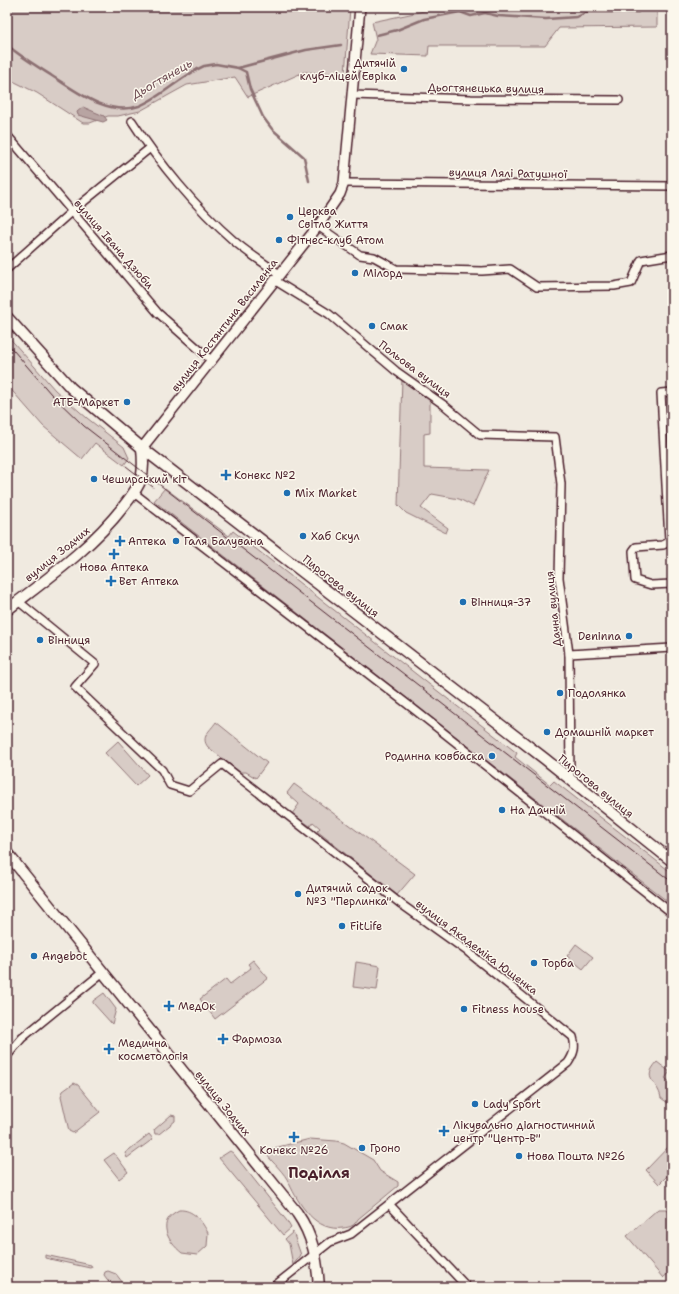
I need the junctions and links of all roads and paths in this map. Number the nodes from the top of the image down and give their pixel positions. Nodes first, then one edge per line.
1 (360, 7) edge
2 (353, 95) junction
3 (619, 100) dead end
4 (132, 121) dead end
5 (7, 135) edge
6 (150, 148) junction
7 (344, 182) junction
8 (672, 186) edge
9 (71, 212) junction
10 (318, 226) junction
11 (672, 255) edge
12 (7, 269) edge
13 (276, 277) junction
14 (7, 317) edge
15 (212, 361) junction
16 (672, 392) edge
17 (555, 436) joint
18 (142, 448) junction
19 (134, 493) junction
20 (672, 584) edge
21 (18, 601) junction
22 (7, 610) edge
23 (672, 648) edge
24 (569, 654) junction
25 (570, 780) junction
26 (7, 853) edge
27 (672, 861) edge
28 (672, 913) edge
29 (103, 972) junction
30 (7, 1056) edge
31 (390, 1205) junction
32 (316, 1254) junction
33 (273, 1287) edge
34 (319, 1287) edge
35 (467, 1287) edge

1 - 2 street, вулиця Костянтина Василенка
2 - 3 street, Дьогтянецька вулиця
2 - 7 street, вулиця Костянтина Василенка
4 - 6 street, Польова вулиця
5 - 9 street, вулиця Івана Дзюби
6 - 9 street
6 - 13 street, Польова вулиця
7 - 8 street, вулиця Лялі Ратушної
7 - 10 street, вулиця Костянтина Василенка
9 - 12 street
9 - 15 street, вулиця Івана Дзюби
10 - 11 street
10 - 13 street, вулиця Костянтина Василенка
13 - 15 street, вулиця Костянтина Василенка
13 - 17 street, Польова вулиця
14 - 18 main road, Пирогова вулиця
15 - 18 street, вулиця Костянтина Василенка
16 - 20 street
17 - 24 street, Дачна вулиця
18 - 19 main road, вулиця Зодчих
18 - 25 main road, Пирогова вулиця
19 - 21 main road, вулиця Зодчих
19 - 28 street
21 - 22 main road, вулиця Зодчих
21 - 31 street, вулиця Академіка Ющенка
23 - 24 street
24 - 25 street, Дачна вулиця
25 - 27 main road, Пирогова вулиця
26 - 29 main road, вулиця Зодчих
29 - 30 street
29 - 32 main road, вулиця Зодчих
31 - 32 street, вулиця Академіка Ющенка
31 - 35 street
32 - 33 street, вулиця Академіка Ющенка
32 - 34 main road, вулиця Зодчих

